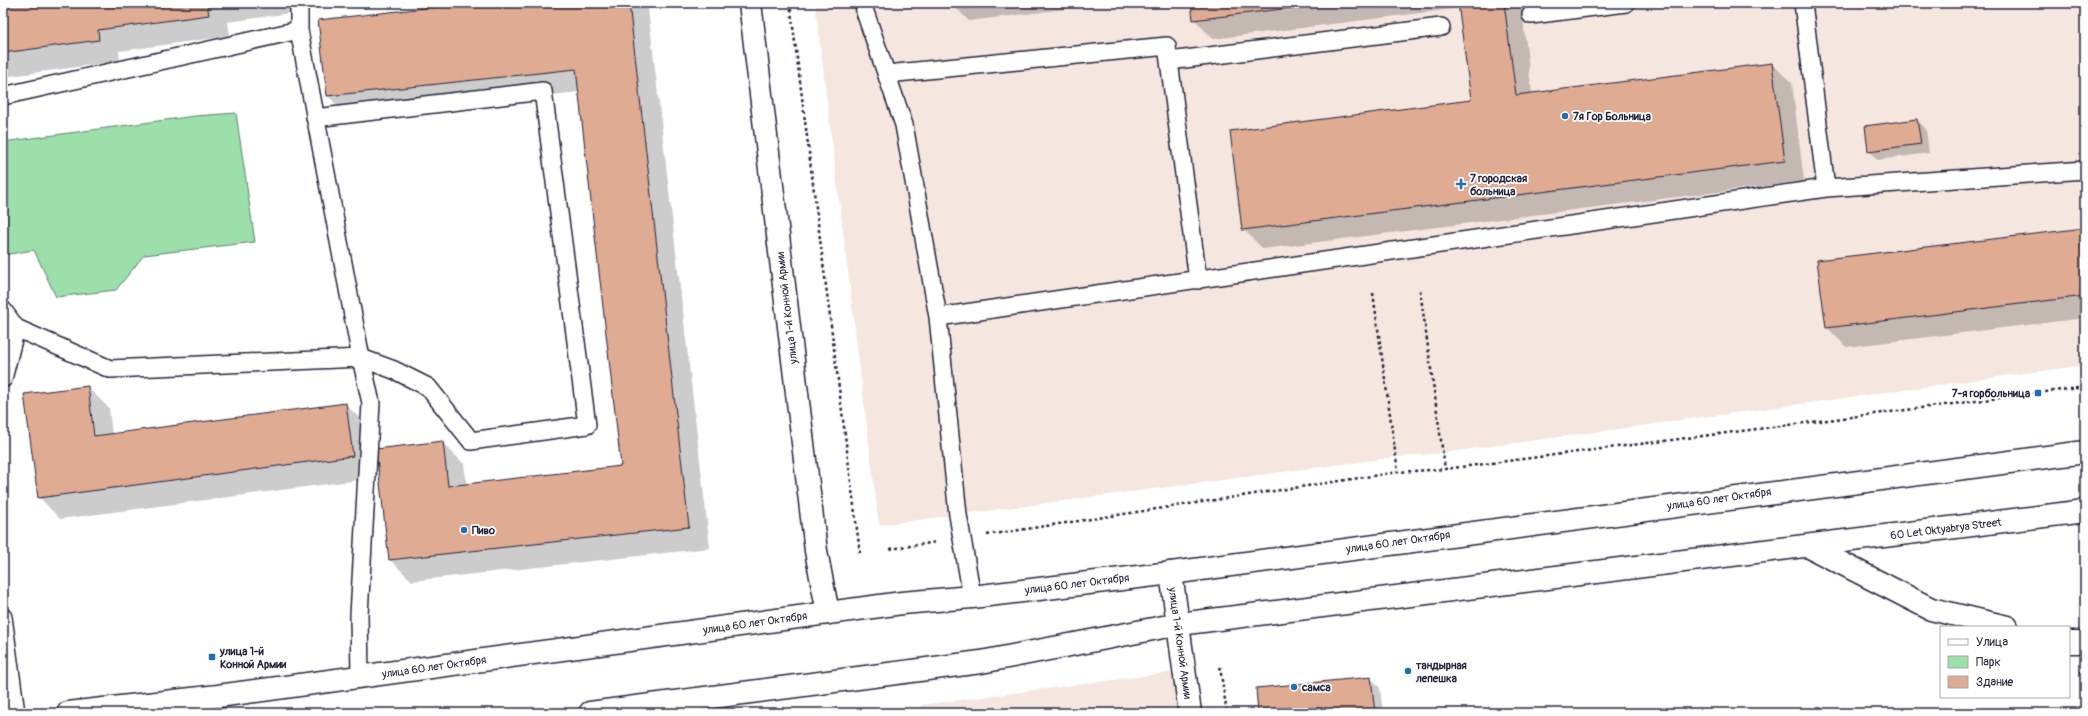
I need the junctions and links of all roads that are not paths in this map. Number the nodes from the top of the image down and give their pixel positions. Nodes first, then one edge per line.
1 (299, 3) edge
2 (750, 3) edge
3 (864, 3) edge
4 (1626, 3) edge
5 (1803, 3) edge
6 (1531, 15) dead end
7 (1441, 27) dead end
8 (299, 30) junction
9 (1169, 61) junction
10 (887, 74) junction
11 (3, 96) edge
12 (316, 118) junction
13 (2085, 170) edge
14 (1826, 188) junction
15 (1198, 280) junction
16 (3, 310) edge
17 (938, 317) junction
18 (16, 328) junction
19 (361, 358) junction
20 (3, 380) edge
21 (2085, 452) edge
22 (2085, 511) edge
23 (1808, 546) junction
24 (1171, 573) junction
25 (972, 597) junction
26 (828, 613) junction
27 (3, 617) edge
28 (1179, 624) junction
29 (2003, 626) edge
30 (2070, 642) edge
31 (2085, 642) edge
32 (360, 677) junction
33 (218, 704) edge
34 (16, 713) edge
35 (68, 713) edge
36 (590, 713) edge
37 (1190, 713) edge

1 - 8 lane
2 - 26 main road, улица 1-й Конной Армии
3 - 10 lane
4 - 6 lane
5 - 14 lane
7 - 9 lane
8 - 11 lane
8 - 12 lane
9 - 10 lane
9 - 15 lane
10 - 17 lane
12 - 19 lane
12 - 19 lane
13 - 14 lane
14 - 15 lane
15 - 17 lane
16 - 18 lane
17 - 25 lane
18 - 19 lane
18 - 20 lane
19 - 32 lane
21 - 24 main road, улица 60 лет Октября
22 - 23 main road, 60 Let Oktyabrya Street
23 - 28 main road
23 - 29 main road
24 - 25 main road, улица 60 лет Октября
24 - 28 main road, улица 1-й Конной Армии
25 - 26 main road, улица 60 лет Октября
26 - 32 main road, улица 60 лет Октября
27 - 34 lane
28 - 36 main road
28 - 37 main road, улица 1-й Конной Армии
30 - 31 main road
32 - 33 main road, улица 60 лет Октября
33 - 35 main road, улица 60 лет Октября

